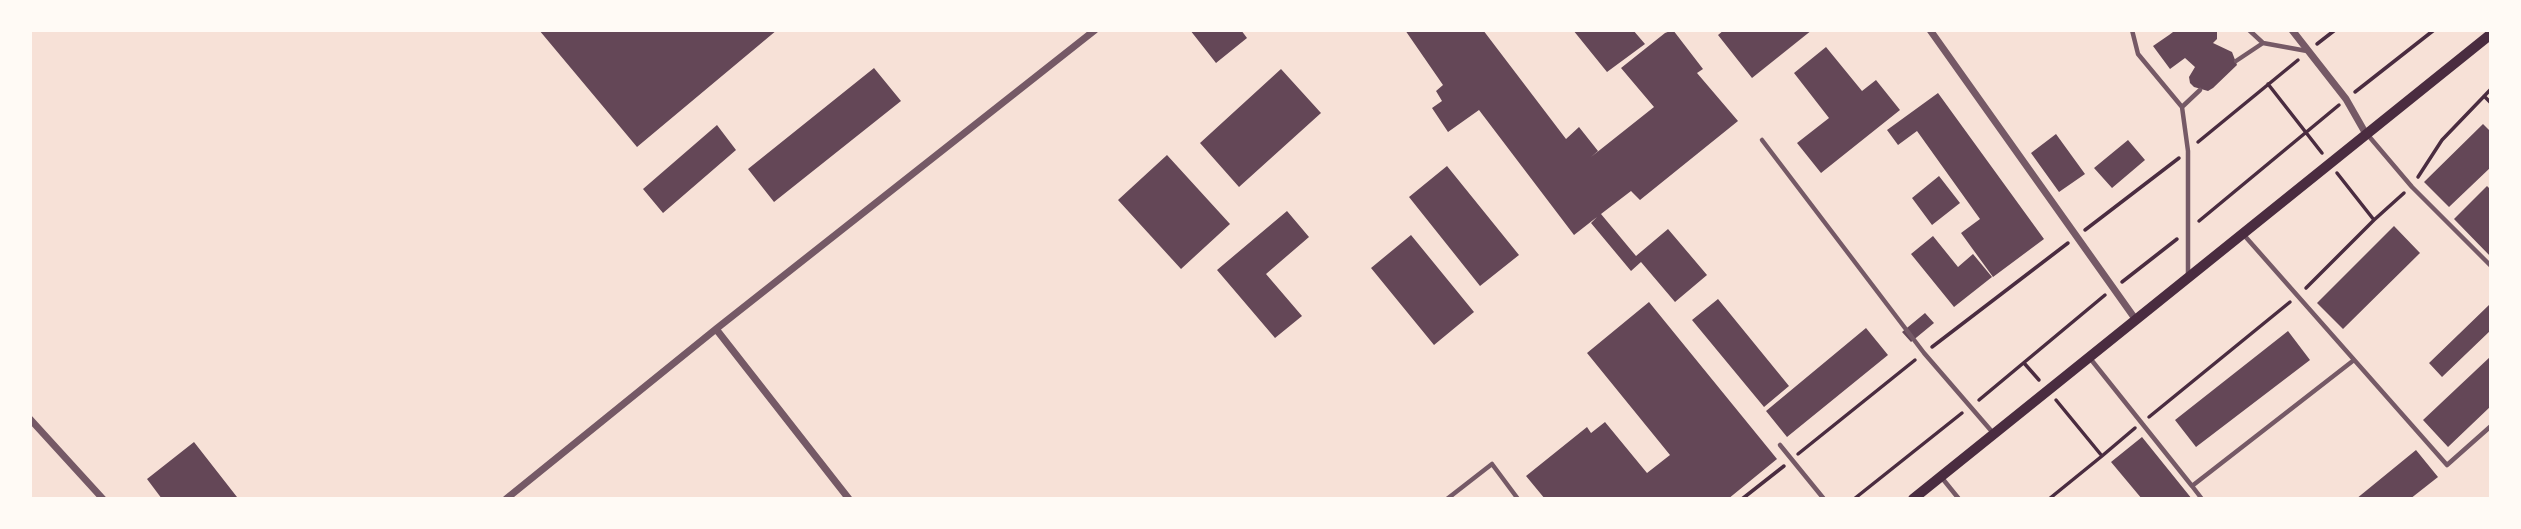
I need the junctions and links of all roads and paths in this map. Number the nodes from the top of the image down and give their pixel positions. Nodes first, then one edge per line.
1 (1095, 30) edge
2 (1930, 30) edge
3 (2132, 30) edge
4 (2249, 30) edge
5 (2292, 30) edge
6 (2434, 30) edge
7 (2491, 34) edge
8 (2263, 43) junction
9 (2308, 51) junction
10 (2236, 61) dead end
11 (2268, 84) dead end
12 (2491, 89) edge
13 (2200, 90) dead end
14 (2484, 96) junction
15 (2346, 99) junction
16 (2491, 103) edge
17 (2182, 107) junction
18 (2367, 134) junction
19 (1762, 140) dead end
20 (2188, 151) junction
21 (2412, 187) junction
22 (2374, 220) dead end
23 (2188, 230) junction
24 (2243, 233) junction
25 (2077, 237) junction
26 (2491, 266) edge
27 (2188, 276) junction
28 (2113, 289) junction
29 (2136, 320) junction
30 (716, 329) junction
31 (1924, 353) junction
32 (2090, 357) junction
33 (2354, 360) junction
34 (2024, 363) junction
35 (2049, 391) junction
36 (1971, 406) junction
37 (30, 419) edge
38 (2491, 426) edge
39 (1994, 434) junction
40 (1780, 445) dead end
41 (1792, 460) junction
42 (1942, 477) junction
43 (2192, 486) junction
44 (103, 499) edge
45 (506, 499) edge
46 (849, 499) edge
47 (1447, 499) edge
48 (1518, 499) edge
49 (1742, 499) edge
50 (1824, 499) edge
51 (1854, 499) edge
52 (1913, 499) edge
53 (1959, 499) edge
54 (2049, 499) edge
55 (2202, 499) edge

1 - 30 street
2 - 25 street
3 - 17 lane
4 - 8 lane
5 - 9 street
6 - 15 path
7 - 18 main road
8 - 9 lane
8 - 10 lane
9 - 15 street
11 - 20 path
12 - 14 path
13 - 17 lane
14 - 16 path
14 - 21 path
15 - 18 street
15 - 23 path
17 - 20 lane
18 - 21 lane
18 - 24 main road
19 - 31 lane
20 - 23 lane
20 - 25 path
21 - 22 path
21 - 26 lane
23 - 27 lane
23 - 28 path
24 - 27 main road
24 - 33 lane
25 - 28 street
25 - 31 path
27 - 29 main road
28 - 29 street
28 - 34 path
29 - 32 main road
30 - 45 street
30 - 46 street
31 - 36 lane
31 - 41 path
32 - 35 main road
32 - 43 lane
33 - 38 lane
33 - 43 lane
34 - 35 path
34 - 36 path
35 - 39 main road
35 - 54 path
36 - 39 lane
36 - 51 path
37 - 44 street
39 - 42 main road
40 - 41 lane
41 - 49 path
41 - 50 lane
42 - 52 main road
42 - 53 lane
43 - 55 lane
47 - 48 lane

